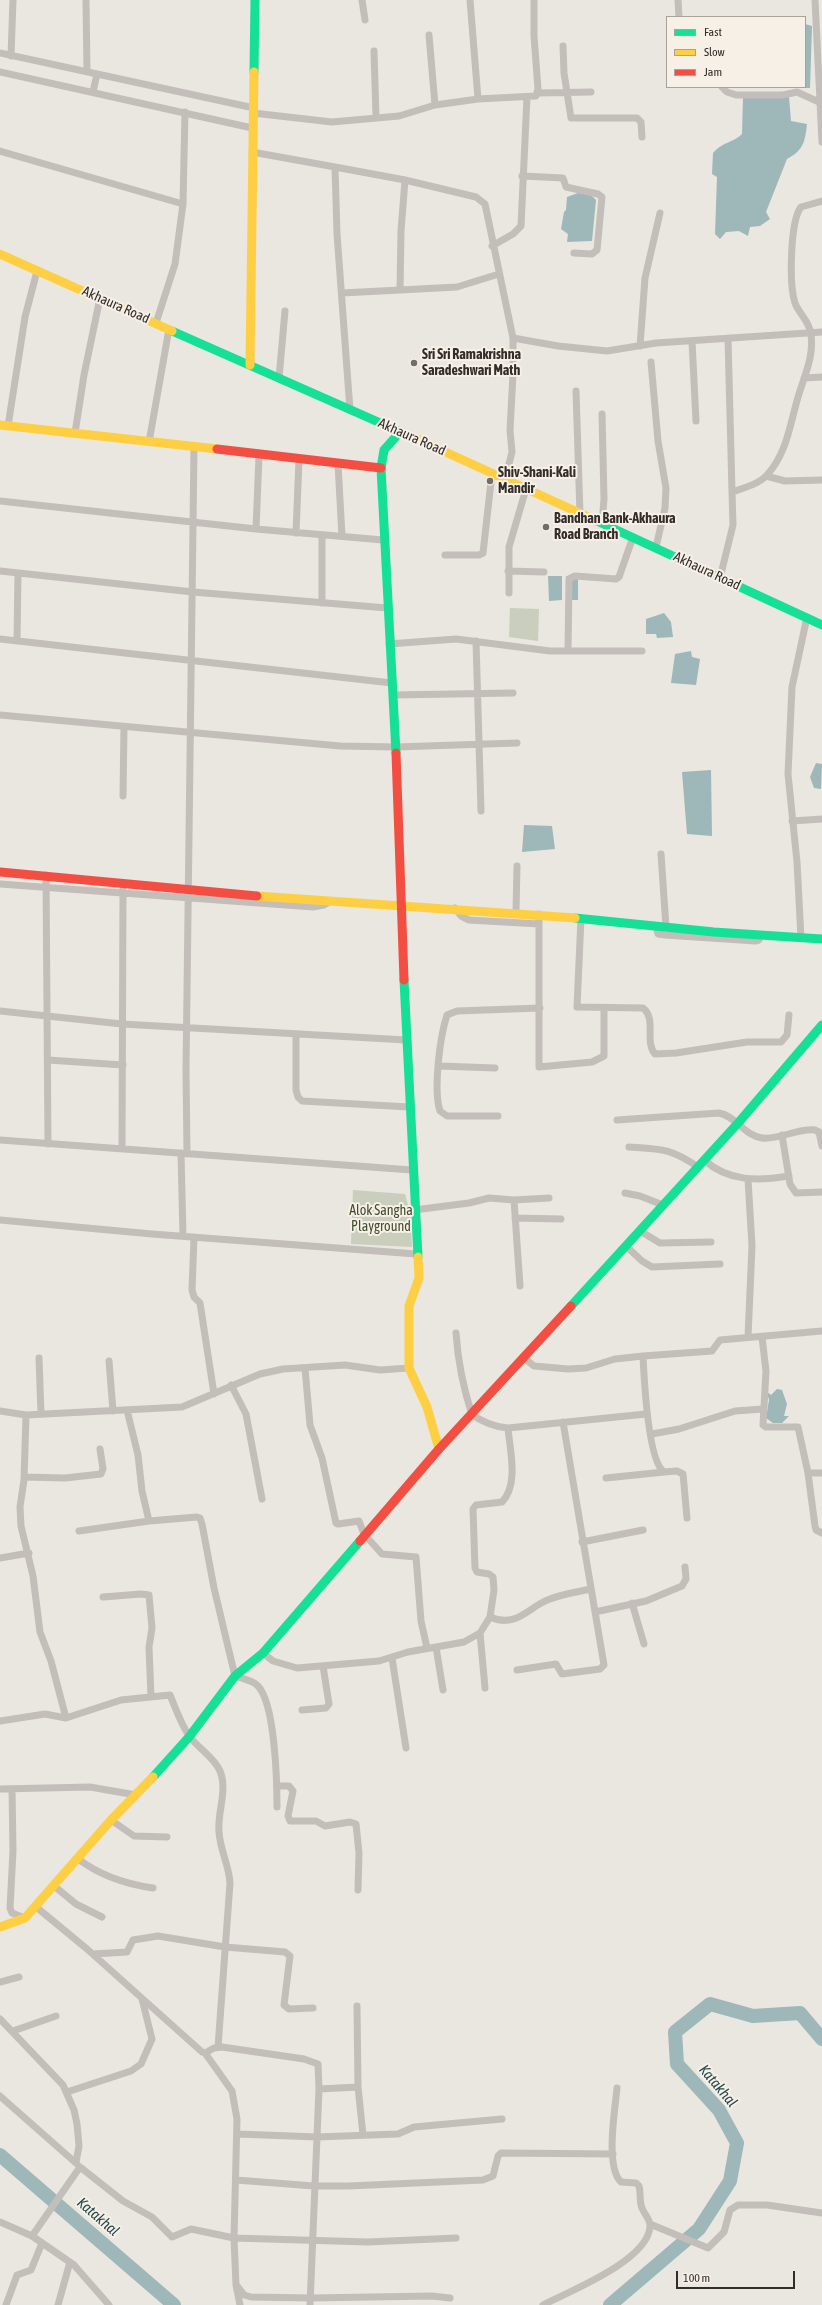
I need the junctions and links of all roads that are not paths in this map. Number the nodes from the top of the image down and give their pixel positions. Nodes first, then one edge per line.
1 (13, 0) edge
2 (86, 0) edge
3 (255, 0) edge
4 (362, 0) edge
5 (470, 0) edge
6 (534, 0) edge
7 (678, 0) edge
8 (815, 0) edge
9 (679, 16) edge
10 (366, 20) dead end
11 (429, 36) dead end
12 (563, 46) dead end
13 (374, 51) dead end
14 (0, 53) edge
15 (11, 56) junction
16 (87, 71) junction
17 (0, 72) edge
18 (96, 76) junction
19 (723, 88) edge
20 (94, 90) junction
21 (567, 92) junction
22 (591, 92) dead end
23 (538, 93) junction
24 (527, 97) junction
25 (478, 99) junction
26 (819, 102) junction
27 (435, 105) junction
28 (253, 111) junction
29 (185, 112) junction
30 (376, 117) junction
31 (252, 128) junction
32 (642, 137) dead end
33 (822, 142) edge
34 (0, 151) edge
35 (252, 152) junction
36 (335, 167) junction
37 (522, 176) junction
38 (405, 180) junction
39 (822, 202) edge
40 (183, 204) junction
41 (660, 213) dead end
42 (493, 245) junction
43 (574, 253) dead end
44 (0, 254) edge
45 (37, 271) junction
46 (499, 274) junction
47 (400, 290) junction
48 (342, 293) junction
49 (100, 298) junction
50 (285, 311) dead end
51 (156, 323) junction
52 (169, 329) junction
53 (822, 332) edge
54 (811, 333) junction
55 (513, 338) junction
56 (728, 338) junction
57 (692, 341) junction
58 (640, 346) junction
59 (651, 362) dead end
60 (250, 365) junction
61 (822, 377) edge
62 (279, 378) junction
63 (804, 378) junction
64 (576, 391) dead end
65 (350, 410) junction
66 (602, 414) dead end
67 (696, 421) dead end
68 (4, 425) edge
69 (400, 432) junction
70 (75, 434) junction
71 (149, 442) junction
72 (194, 447) junction
73 (259, 456) junction
74 (299, 460) junction
75 (338, 464) junction
76 (380, 468) junction
77 (492, 473) junction
78 (766, 476) junction
79 (505, 480) junction
80 (822, 480) edge
81 (526, 489) junction
82 (732, 492) junction
83 (0, 501) edge
84 (580, 514) junction
85 (193, 523) junction
86 (602, 523) junction
87 (256, 529) junction
88 (296, 533) junction
89 (322, 535) junction
90 (342, 536) junction
91 (633, 537) junction
92 (383, 540) junction
93 (656, 547) junction
94 (445, 555) dead end
95 (508, 570) junction
96 (0, 571) edge
97 (544, 572) dead end
98 (18, 573) junction
99 (720, 578) junction
100 (193, 592) junction
101 (509, 593) dead end
102 (322, 603) junction
103 (387, 608) junction
104 (807, 617) junction
105 (822, 625) edge
106 (0, 639) edge
107 (17, 641) junction
108 (476, 641) junction
109 (389, 644) junction
110 (568, 651) junction
111 (642, 652) dead end
112 (192, 660) junction
113 (392, 682) junction
114 (477, 693) junction
115 (513, 693) dead end
116 (393, 695) junction
117 (0, 715) edge
118 (124, 726) junction
119 (191, 732) junction
120 (517, 743) dead end
121 (479, 744) junction
122 (396, 746) junction
123 (123, 796) dead end
124 (481, 811) dead end
125 (822, 819) edge
126 (792, 821) junction
127 (661, 854) dead end
128 (517, 866) dead end
129 (0, 872) edge
130 (46, 875) junction
131 (0, 884) edge
132 (46, 888) junction
133 (123, 888) junction
134 (188, 893) junction
135 (402, 905) junction
136 (455, 908) junction
137 (516, 912) junction
138 (539, 914) junction
139 (582, 918) junction
140 (539, 924) junction
141 (656, 926) junction
142 (666, 927) junction
143 (761, 935) junction
144 (801, 938) junction
145 (822, 939) edge
146 (540, 1008) junction
147 (604, 1009) junction
148 (0, 1011) edge
149 (789, 1015) dead end
150 (48, 1016) junction
151 (122, 1024) junction
152 (822, 1025) edge
153 (188, 1028) junction
154 (296, 1034) junction
155 (406, 1040) junction
156 (48, 1060) junction
157 (123, 1065) junction
158 (439, 1066) junction
159 (495, 1068) dead end
160 (409, 1107) junction
161 (498, 1116) dead end
162 (617, 1120) dead end
163 (739, 1122) junction
164 (819, 1129) edge
165 (782, 1135) junction
166 (0, 1140) edge
167 (48, 1144) junction
168 (822, 1146) edge
169 (629, 1147) dead end
170 (122, 1149) junction
171 (184, 1154) junction
172 (701, 1164) junction
173 (412, 1170) junction
174 (789, 1176) junction
175 (748, 1179) junction
176 (822, 1192) edge
177 (625, 1193) dead end
178 (549, 1198) dead end
179 (514, 1200) junction
180 (663, 1205) junction
181 (414, 1210) junction
182 (515, 1218) junction
183 (562, 1219) dead end
184 (0, 1220) edge
185 (644, 1233) junction
186 (182, 1236) junction
187 (194, 1237) junction
188 (711, 1242) dead end
189 (626, 1246) junction
190 (416, 1254) junction
191 (720, 1264) dead end
192 (520, 1286) dead end
193 (822, 1331) edge
194 (456, 1334) dead end
195 (748, 1337) junction
196 (762, 1337) junction
197 (643, 1356) junction
198 (523, 1357) junction
199 (39, 1358) dead end
200 (109, 1361) dead end
201 (305, 1368) junction
202 (409, 1368) junction
203 (231, 1386) junction
204 (214, 1394) junction
205 (763, 1409) junction
206 (127, 1410) junction
207 (0, 1411) edge
208 (113, 1411) junction
209 (41, 1414) junction
210 (646, 1414) junction
211 (26, 1415) junction
212 (472, 1415) junction
213 (563, 1422) junction
214 (508, 1428) junction
215 (652, 1434) junction
216 (100, 1449) dead end
217 (439, 1449) junction
218 (664, 1472) junction
219 (808, 1473) junction
220 (822, 1473) edge
221 (24, 1477) junction
222 (606, 1478) dead end
223 (262, 1499) dead end
224 (687, 1518) dead end
225 (150, 1521) junction
226 (643, 1530) dead end
227 (79, 1531) dead end
228 (822, 1533) edge
229 (364, 1534) junction
230 (582, 1542) junction
231 (29, 1554) junction
232 (0, 1558) edge
233 (685, 1567) dead end
234 (591, 1589) junction
235 (103, 1597) dead end
236 (632, 1603) junction
237 (594, 1612) junction
238 (490, 1617) junction
239 (480, 1633) junction
240 (644, 1644) dead end
241 (436, 1647) junction
242 (427, 1648) junction
243 (263, 1653) junction
244 (392, 1658) junction
245 (322, 1666) junction
246 (517, 1670) dead end
247 (235, 1676) junction
248 (485, 1688) dead end
249 (443, 1690) dead end
250 (151, 1697) junction
251 (302, 1710) dead end
252 (66, 1718) junction
253 (0, 1721) edge
254 (189, 1737) junction
255 (406, 1748) dead end
256 (277, 1786) junction
257 (0, 1789) edge
258 (12, 1789) junction
259 (136, 1795) junction
260 (277, 1807) dead end
261 (110, 1820) junction
262 (167, 1837) dead end
263 (77, 1858) junction
264 (54, 1885) junction
265 (153, 1888) dead end
266 (358, 1890) dead end
267 (35, 1906) junction
268 (102, 1917) dead end
269 (25, 1918) junction
270 (0, 1927) edge
271 (225, 1947) junction
272 (93, 1954) junction
273 (19, 1977) dead end
274 (0, 1982) edge
275 (142, 1999) junction
276 (357, 2006) dead end
277 (313, 2008) dead end
278 (56, 2016) dead end
279 (0, 2019) edge
280 (13, 2031) junction
281 (218, 2047) junction
282 (205, 2053) junction
283 (358, 2087) junction
284 (617, 2088) dead end
285 (319, 2089) junction
286 (67, 2092) junction
287 (0, 2096) edge
288 (502, 2119) dead end
289 (237, 2134) junction
290 (363, 2135) junction
291 (317, 2137) junction
292 (613, 2154) junction
293 (78, 2165) junction
294 (236, 2180) junction
295 (314, 2186) junction
296 (822, 2213) edge
297 (0, 2222) edge
298 (650, 2224) junction
299 (32, 2236) junction
300 (234, 2238) junction
301 (456, 2238) dead end
302 (313, 2239) junction
303 (42, 2243) junction
304 (70, 2262) junction
305 (236, 2285) junction
306 (450, 2298) dead end
307 (310, 2302) edge
308 (6, 2305) edge
309 (58, 2305) edge
310 (109, 2305) edge
311 (240, 2305) edge
312 (543, 2305) edge

1 - 15 street
2 - 16 street
3 - 28 street
4 - 10 street
5 - 25 street
6 - 23 street
7 - 9 street
8 - 26 street
11 - 27 street
12 - 21 street
13 - 30 street
14 - 15 street
15 - 16 street
16 - 18 street
17 - 20 street
18 - 20 street
18 - 28 street
19 - 26 street
20 - 29 street
21 - 22 street
21 - 23 street
21 - 32 street
23 - 24 street
24 - 25 street
24 - 37 street
25 - 27 street
26 - 33 street
27 - 30 street
28 - 30 street
28 - 31 street
29 - 31 street
29 - 40 street
31 - 35 street
34 - 40 street
35 - 36 street
35 - 60 street
36 - 38 street
36 - 48 street
37 - 42 street
37 - 43 street
38 - 42 street
38 - 47 street
39 - 54 street
40 - 51 street
41 - 58 street
42 - 46 street
44 - 45 street, Akhaura Road
45 - 49 street, Akhaura Road
45 - 68 street
46 - 47 street
46 - 55 street
47 - 48 street
48 - 65 street
49 - 51 street, Akhaura Road
49 - 70 street
50 - 62 street
51 - 52 street, Akhaura Road
52 - 60 street, Akhaura Road
52 - 71 street
53 - 54 street
54 - 56 street
54 - 63 street
55 - 58 street
55 - 79 street
56 - 57 street
56 - 82 street
57 - 58 street
57 - 67 street
59 - 93 street
60 - 62 street, Akhaura Road
61 - 63 street
62 - 65 street, Akhaura Road
63 - 78 street
64 - 84 street
65 - 69 street, Akhaura Road
66 - 86 street
68 - 70 street
69 - 76 street
69 - 77 street, Akhaura Road
70 - 71 street
71 - 72 street
72 - 73 street
72 - 85 street
73 - 74 street
73 - 87 street
74 - 75 street
74 - 88 street
75 - 76 street
75 - 90 street
76 - 92 street
77 - 79 street, Akhaura Road
77 - 94 street
78 - 80 street
78 - 82 street
79 - 81 street, Akhaura Road
81 - 84 street, Akhaura Road
81 - 95 street
82 - 99 street
83 - 85 street
84 - 86 street, Akhaura Road
85 - 87 street
85 - 100 street
86 - 91 street, Akhaura Road
87 - 88 street
88 - 89 street
89 - 90 street
89 - 102 street
90 - 92 street
91 - 93 street, Akhaura Road
91 - 110 street
92 - 103 street
93 - 99 street, Akhaura Road
95 - 97 street
95 - 101 street
96 - 98 street
98 - 100 street
98 - 107 street
99 - 104 street, Akhaura Road
100 - 102 street
100 - 112 street
102 - 103 street
103 - 109 street
104 - 105 street, Akhaura Road
104 - 126 street
106 - 107 street
107 - 112 street
108 - 109 street
108 - 110 street
108 - 114 street
109 - 113 street
110 - 111 street
112 - 113 street
112 - 119 street
113 - 116 street
114 - 115 street
114 - 116 street
114 - 121 street
116 - 122 street
117 - 118 street
118 - 119 street
118 - 123 street
119 - 122 street
119 - 134 street
120 - 121 street
121 - 122 street
121 - 124 street
122 - 135 street
125 - 126 street
126 - 144 street
127 - 142 street
128 - 137 street
129 - 130 street
130 - 132 street
130 - 133 street
131 - 132 street
132 - 133 street
132 - 150 street
133 - 134 street
133 - 151 street
134 - 135 street
134 - 153 street
135 - 136 street
135 - 155 street
136 - 137 street
136 - 140 street
137 - 138 street
138 - 139 street
138 - 140 street
139 - 141 street
139 - 147 street
140 - 146 street
141 - 142 street
141 - 143 street
142 - 143 street
143 - 144 street
144 - 145 street
146 - 147 street
146 - 158 street
147 - 149 street
148 - 150 street
150 - 151 street
150 - 156 street
151 - 153 street
151 - 157 street
152 - 163 street
153 - 154 street
153 - 171 street
154 - 155 street
154 - 160 street
155 - 160 street
156 - 157 street
156 - 167 street
157 - 170 street
158 - 159 street
158 - 161 street
160 - 173 street
162 - 163 street
163 - 165 street
163 - 172 street
164 - 165 street
164 - 168 street
165 - 174 street
166 - 167 street
167 - 170 street
169 - 172 street
170 - 171 street
171 - 173 street
171 - 186 street
172 - 175 street
172 - 180 street
173 - 181 street
174 - 175 street
174 - 176 street
175 - 195 street
177 - 180 street
178 - 179 street
179 - 181 street
179 - 182 street
180 - 185 street
181 - 190 street
182 - 183 street
182 - 192 street
184 - 186 street
185 - 188 street
185 - 189 street
186 - 187 street
187 - 190 street
187 - 204 street
189 - 191 street
189 - 198 street
190 - 202 street
193 - 196 street
194 - 212 street
195 - 196 street
195 - 197 street
196 - 205 street
197 - 198 street
197 - 210 street
198 - 212 street
199 - 209 street
200 - 208 street
201 - 202 street
201 - 203 street
201 - 229 street
202 - 217 street
203 - 204 street
203 - 223 street
204 - 206 street
205 - 215 street
205 - 219 street
206 - 208 street
206 - 225 street
207 - 211 street
208 - 209 street
209 - 211 street
210 - 213 street
210 - 215 street
211 - 221 street
212 - 214 street
212 - 217 street
213 - 214 street
213 - 230 street
214 - 238 street
215 - 218 street
216 - 221 street
217 - 229 street
218 - 222 street
218 - 224 street
219 - 220 street
219 - 228 street
221 - 231 street
225 - 227 street
225 - 247 street
226 - 230 street
229 - 242 street
229 - 243 street
230 - 234 street
231 - 232 street
231 - 252 street
233 - 236 street
234 - 237 street
234 - 238 street
235 - 250 street
236 - 237 street
236 - 240 street
237 - 246 street
238 - 239 street
239 - 241 street
239 - 248 street
241 - 242 street
241 - 249 street
242 - 244 street
243 - 245 street
243 - 247 street
244 - 245 street
244 - 255 street
245 - 251 street
247 - 254 street
247 - 256 street
250 - 252 street
250 - 254 street
252 - 253 street
254 - 259 street
254 - 271 street
256 - 260 street
256 - 266 street
257 - 258 street
258 - 259 street
258 - 269 street
259 - 261 street
261 - 262 street
261 - 263 street
263 - 264 street
263 - 265 street
264 - 267 street
264 - 268 street
267 - 269 street
267 - 272 street
269 - 270 street
271 - 272 street
271 - 277 street
271 - 281 street
272 - 275 street
273 - 274 street
275 - 282 street
275 - 286 street
276 - 283 street
278 - 280 street
279 - 280 street
280 - 286 street
281 - 282 street
281 - 285 street
282 - 289 street
283 - 285 street
283 - 290 street
284 - 292 street
285 - 291 street
286 - 293 street
287 - 293 street
288 - 290 street
289 - 291 street
289 - 294 street
290 - 291 street
291 - 295 street
292 - 295 street
292 - 298 street
293 - 299 street
293 - 300 street
294 - 295 street
294 - 300 street
295 - 302 street
296 - 298 street
297 - 299 street
298 - 312 street
299 - 303 street
300 - 302 street
300 - 305 street
301 - 302 street
302 - 307 street
303 - 304 street
303 - 308 street
304 - 309 street
304 - 310 street
305 - 307 street
305 - 311 street
306 - 307 street

